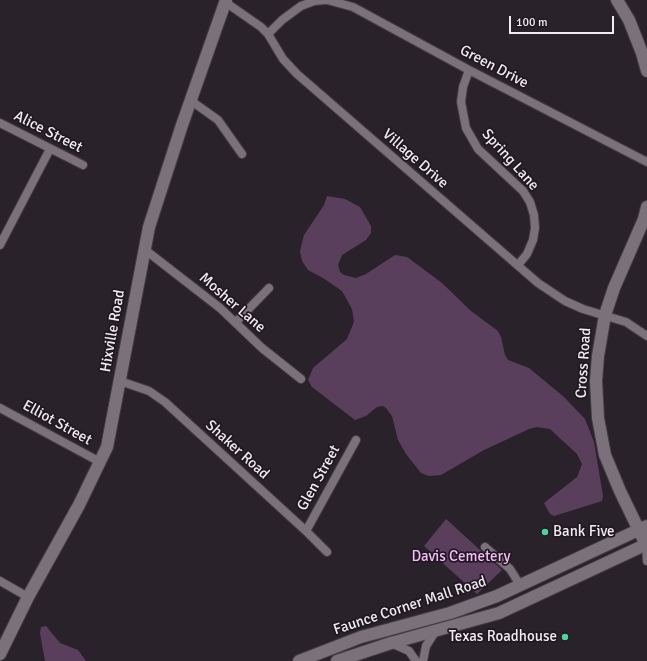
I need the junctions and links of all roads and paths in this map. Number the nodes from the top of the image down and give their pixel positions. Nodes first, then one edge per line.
1 (326, 0) edge
2 (617, 0) edge
3 (225, 1) edge
4 (268, 34) junction
5 (469, 70) junction
6 (647, 71) edge
7 (190, 100) junction
8 (0, 123) edge
9 (50, 149) junction
10 (242, 154) dead end
11 (647, 162) edge
12 (83, 165) dead end
13 (647, 207) edge
14 (3, 231) edge
15 (0, 245) edge
16 (144, 249) junction
17 (518, 265) junction
18 (269, 288) dead end
19 (605, 315) junction
20 (236, 322) junction
21 (647, 336) edge
22 (301, 379) dead end
23 (120, 381) junction
24 (0, 408) edge
25 (356, 440) dead end
26 (100, 462) junction
27 (643, 528) edge
28 (306, 530) junction
29 (647, 545) edge
30 (485, 547) dead end
31 (327, 552) dead end
32 (647, 561) edge
33 (0, 581) edge
34 (520, 585) junction
35 (28, 597) junction
36 (435, 632) junction
37 (391, 643) junction
38 (0, 654) edge
39 (299, 661) edge
40 (337, 661) edge
41 (416, 661) edge
42 (423, 661) edge

1 - 4 street, Green Drive
1 - 5 street, Green Drive
2 - 6 street
3 - 4 street, Village Drive
3 - 7 street, Hixville Road
4 - 17 street, Village Drive
5 - 11 street, Green Drive
5 - 17 street, Spring Lane
7 - 10 street
7 - 16 street, Hixville Road
8 - 9 street, Alice Street
9 - 12 street, Alice Street
9 - 14 street
13 - 19 street, Cross Road
14 - 15 street
16 - 20 street, Mosher Lane
16 - 23 street, Hixville Road
17 - 19 street, Village Drive
18 - 20 street
19 - 21 street, Village Drive
19 - 27 street, Cross Road
20 - 22 street, Mosher Lane
23 - 26 street, Hixville Road
23 - 28 street, Shaker Road
24 - 26 street, Elliot Street
25 - 28 street, Glen Street
26 - 35 street, Hixville Road
27 - 29 street, Cross Road
27 - 34 street, Faunce Corner Mall Road
28 - 31 street, Shaker Road
29 - 32 street
29 - 36 street, Faunce Corner Mall Road
30 - 34 street
33 - 35 street
34 - 39 street, Faunce Corner Mall Road
35 - 38 street, Hixville Road
36 - 37 street, Faunce Corner Mall Road
36 - 42 street
37 - 40 street, Faunce Corner Mall Road
37 - 41 street

